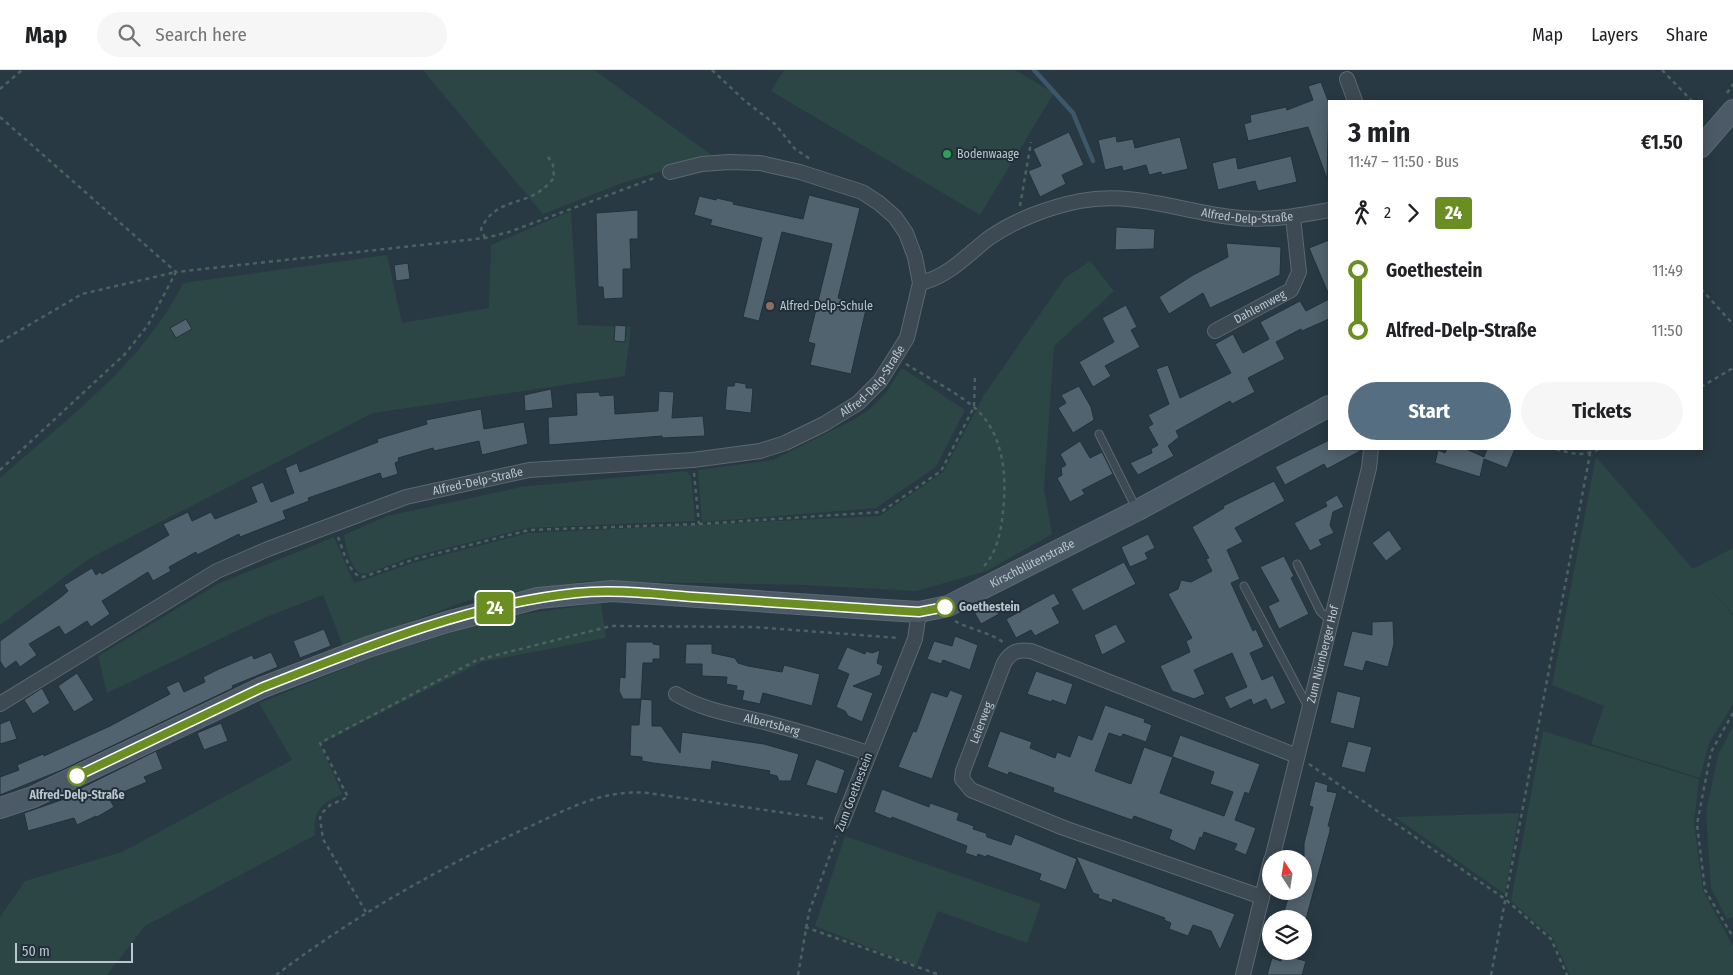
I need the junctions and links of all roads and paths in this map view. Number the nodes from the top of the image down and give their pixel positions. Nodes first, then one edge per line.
1 (22, 70) edge
2 (712, 70) edge
3 (1662, 70) edge
4 (1347, 80) dead end
5 (0, 89) edge
6 (1355, 100) edge
7 (1691, 100) edge
8 (1733, 110) edge
9 (0, 117) edge
10 (1031, 142) dead end
11 (1703, 146) edge
12 (547, 155) dead end
13 (811, 160) dead end
14 (670, 172) joint
15 (1328, 210) edge
16 (1294, 217) junction
17 (1022, 220) junction
18 (485, 238) junction
19 (176, 272) junction
20 (920, 283) junction
21 (1703, 291) edge
22 (1733, 324) edge
23 (1215, 331) dead end
24 (0, 342) edge
25 (895, 357) junction
26 (1733, 368) edge
27 (975, 374) dead end
28 (1703, 386) edge
29 (974, 407) junction
30 (1328, 407) edge
31 (1099, 434) dead end
32 (1372, 450) edge
33 (1559, 450) edge
34 (1597, 450) edge
35 (1590, 454) junction
36 (693, 460) junction
37 (0, 470) edge
38 (1138, 510) junction
39 (333, 524) junction
40 (699, 524) junction
41 (1297, 564) dead end
42 (1244, 586) dead end
43 (984, 590) junction
44 (948, 606) junction
45 (919, 612) junction
46 (1330, 622) junction
47 (915, 639) junction
48 (1015, 651) junction
49 (676, 694) dead end
50 (0, 704) edge
51 (1309, 709) junction
52 (1733, 713) edge
53 (868, 753) junction
54 (1297, 756) junction
55 (0, 808) edge
56 (842, 822) junction
57 (1274, 850) edge
58 (1262, 897) joint
59 (1506, 899) junction
60 (366, 912) junction
61 (805, 927) junction
62 (1733, 937) edge
63 (276, 975) edge
64 (798, 975) edge
65 (940, 975) edge
66 (1243, 975) edge
67 (1491, 975) edge
68 (1567, 975) edge

1 - 5 path
2 - 13 path
3 - 7 path
4 - 6 street
8 - 11 main road
9 - 19 path
10 - 17 path
12 - 18 path
14 - 18 path
14 - 20 street, Alfred-Delp-Straße
15 - 16 street, Alfred-Delp-Straße
16 - 17 street, Alfred-Delp-Straße
16 - 23 street, Dahlemweg
17 - 20 street, Alfred-Delp-Straße
18 - 19 path
19 - 24 path
19 - 37 path
20 - 25 street, Alfred-Delp-Straße
21 - 22 path
25 - 29 path
25 - 36 street, Alfred-Delp-Straße
26 - 28 path
27 - 29 path
29 - 40 path
29 - 43 path
30 - 38 main road, Kirschblütenstraße
31 - 38 lane
32 - 46 street, Zum Nürnberger Hof
33 - 35 path
34 - 35 path
35 - 59 path
36 - 39 street, Alfred-Delp-Straße
36 - 40 path
38 - 43 main road, Kirschblütenstraße
39 - 40 path
39 - 50 street, Alfred-Delp-Straße
41 - 46 lane
42 - 51 lane
43 - 44 main road, Kirschblütenstraße
44 - 45 main road, Kirschblütenstraße
44 - 48 path
45 - 47 street, Zum Goethestein
45 - 55 main road, Kirschblütenstraße
46 - 51 street, Zum Nürnberger Hof
47 - 53 street, Zum Goethestein
47 - 60 path
48 - 54 street
48 - 58 street, Leierweg
49 - 53 street, Albertsberg
51 - 54 street, Zum Nürnberger Hof
52 - 62 path
53 - 56 street, Zum Goethestein
54 - 57 street, Zum Nürnberger Hof
54 - 59 path
56 - 60 path
56 - 61 path, Zum Goethestein
58 - 66 street, Zum Nürnberger Hof
59 - 67 path
59 - 68 path
60 - 63 path
61 - 64 path, Zum Goethestein
61 - 65 path

